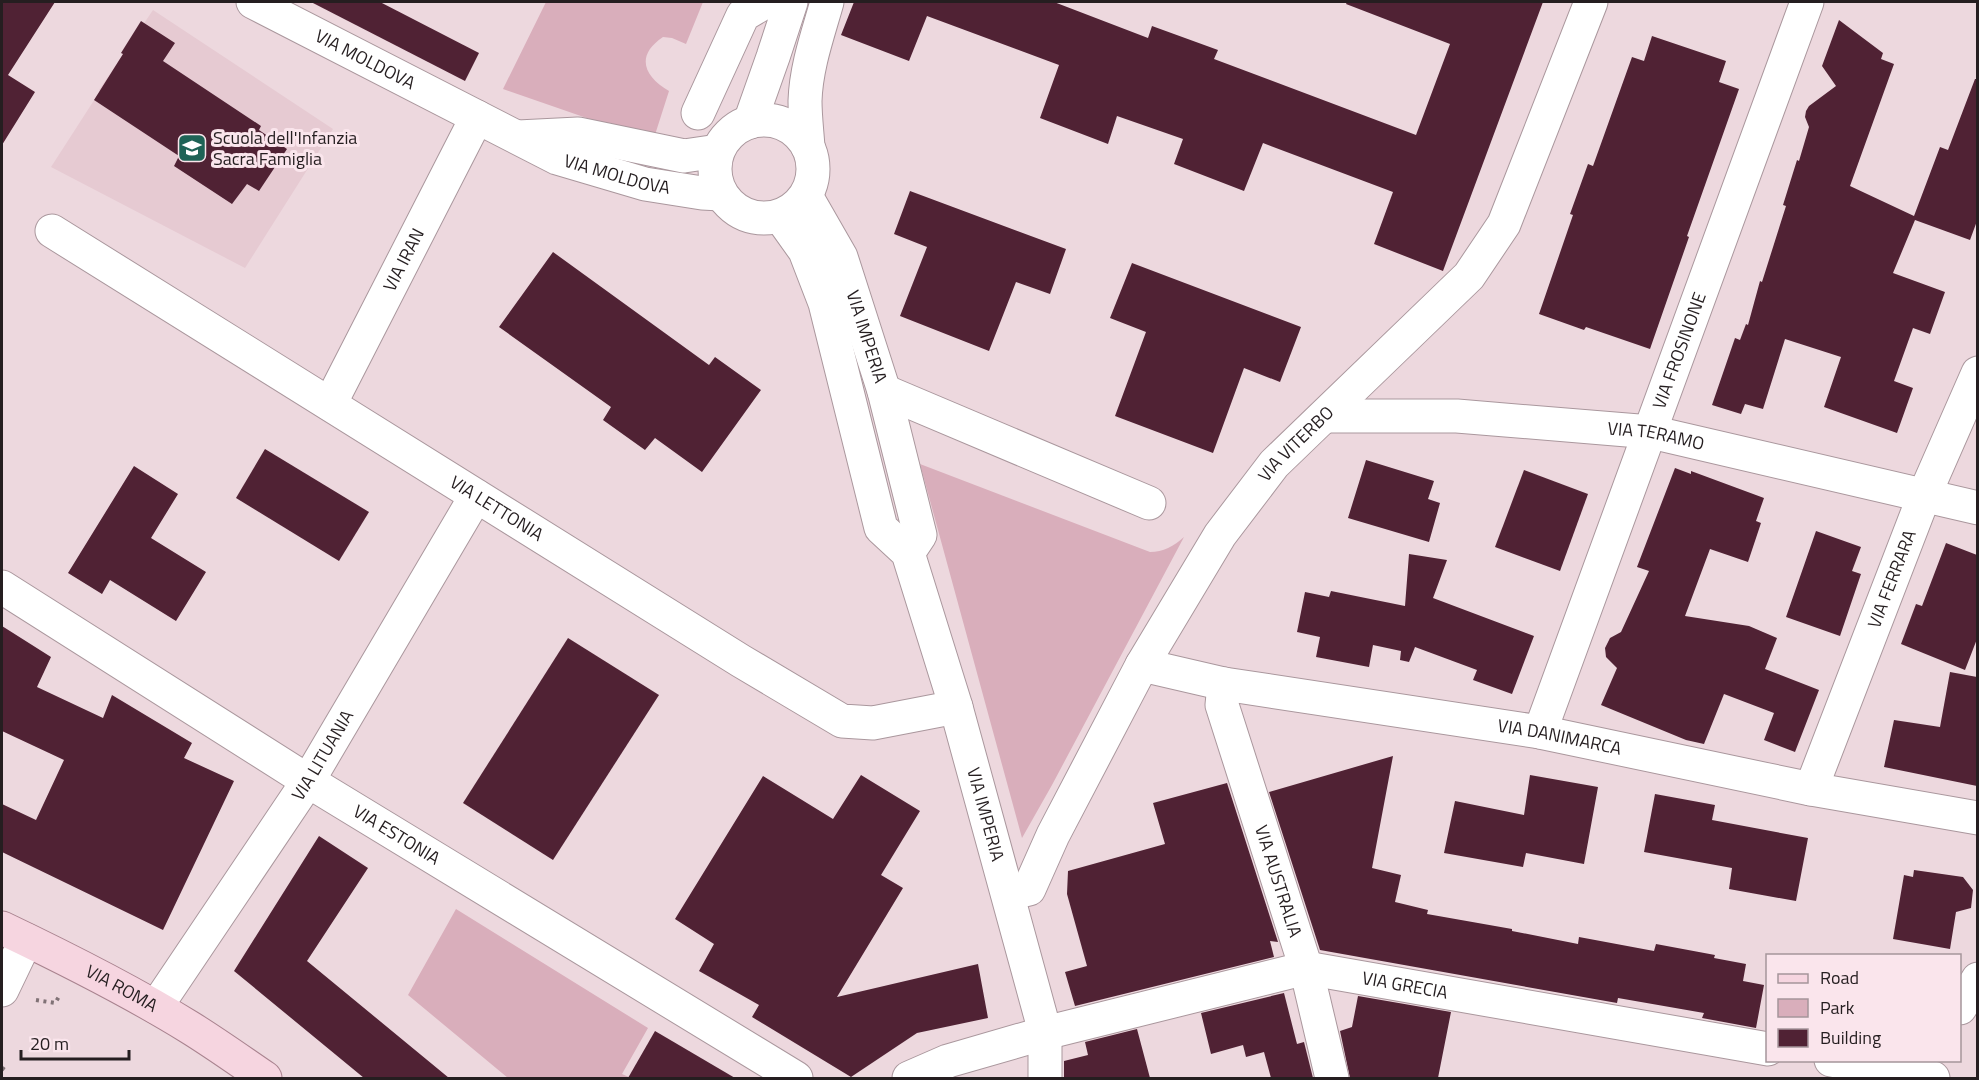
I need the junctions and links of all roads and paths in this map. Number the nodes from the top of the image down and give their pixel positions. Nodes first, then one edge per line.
1 (253, 2) edge
2 (827, 2) edge
3 (1592, 2) edge
4 (1805, 2) edge
5 (778, 3) edge
6 (698, 113) dead end
7 (477, 117) junction
8 (750, 122) junction
9 (516, 137) junction
10 (808, 147) junction
11 (718, 151) junction
12 (721, 194) junction
13 (806, 196) junction
14 (780, 216) junction
15 (52, 231) dead end
16 (1977, 373) edge
17 (884, 391) junction
18 (330, 404) junction
19 (1325, 416) junction
20 (1651, 432) junction
21 (476, 496) junction
22 (1924, 496) junction
23 (1149, 503) dead end
24 (1977, 508) edge
25 (908, 553) junction
26 (2, 587) edge
27 (1142, 665) junction
28 (1224, 684) junction
29 (956, 707) junction
30 (1540, 732) junction
31 (308, 781) junction
32 (1811, 789) junction
33 (1977, 818) edge
34 (1008, 894) junction
35 (14, 934) edge
36 (1306, 968) junction
37 (1977, 979) edge
38 (2, 990) edge
39 (1961, 1005) edge
40 (156, 1007) junction
41 (1045, 1033) junction
42 (1766, 1049) edge
43 (1845, 1062) edge
44 (2, 1068) edge
45 (8, 1072) dead end
46 (1924, 1073) edge
47 (265, 1078) edge
48 (796, 1078) edge
49 (909, 1078) edge
50 (1046, 1078) edge
51 (1058, 1078) edge
52 (1332, 1078) edge

1 - 7 street, VIA MOLDOVA
2 - 10 street
3 - 19 street, VIA VITERBO
4 - 20 street, VIA FROSINONE
5 - 6 street
5 - 8 street
7 - 9 street, VIA MOLDOVA
7 - 18 street, VIA IRAN
8 - 10 street
8 - 11 street
9 - 11 street, VIA MOLDOVA
9 - 12 street, VIA MOLDOVA
10 - 13 street
11 - 12 street
12 - 14 street
13 - 14 street
13 - 17 street, VIA IMPERIA
14 - 25 street, VIA IMPERIA
15 - 18 street, VIA LETTONIA
16 - 22 street, VIA FERRARA
17 - 23 street
17 - 25 street, VIA IMPERIA
18 - 21 street, VIA LETTONIA
19 - 20 street, VIA TERAMO
19 - 27 street, VIA VITERBO
20 - 22 street, VIA TERAMO
20 - 30 street, VIA FROSINONE
21 - 29 street, VIA LETTONIA
21 - 31 street, VIA LITUANIA
22 - 24 street, VIA TERAMO
22 - 32 street, VIA FERRARA
25 - 29 street, VIA IMPERIA
26 - 31 street, VIA ESTONIA
27 - 28 street, VIA DANIMARCA
27 - 34 street, VIA VITERBO
28 - 30 street, VIA DANIMARCA
28 - 36 street, VIA AUSTRALIA
29 - 34 street, VIA IMPERIA
30 - 32 street, VIA DANIMARCA
31 - 40 street, VIA LITUANIA
31 - 48 street, VIA ESTONIA
32 - 33 street, VIA DANIMARCA
34 - 41 street, VIA IMPERIA
35 - 38 street
35 - 40 main road, VIA ROMA
36 - 41 street, VIA GRECIA
36 - 42 street, VIA GRECIA
36 - 52 street, VIA AUSTRALIA
37 - 39 street
40 - 47 main road, VIA ROMA
41 - 49 street, VIA GRECIA
41 - 50 street, VIA IMPERIA
41 - 51 street
43 - 46 street
44 - 45 path

